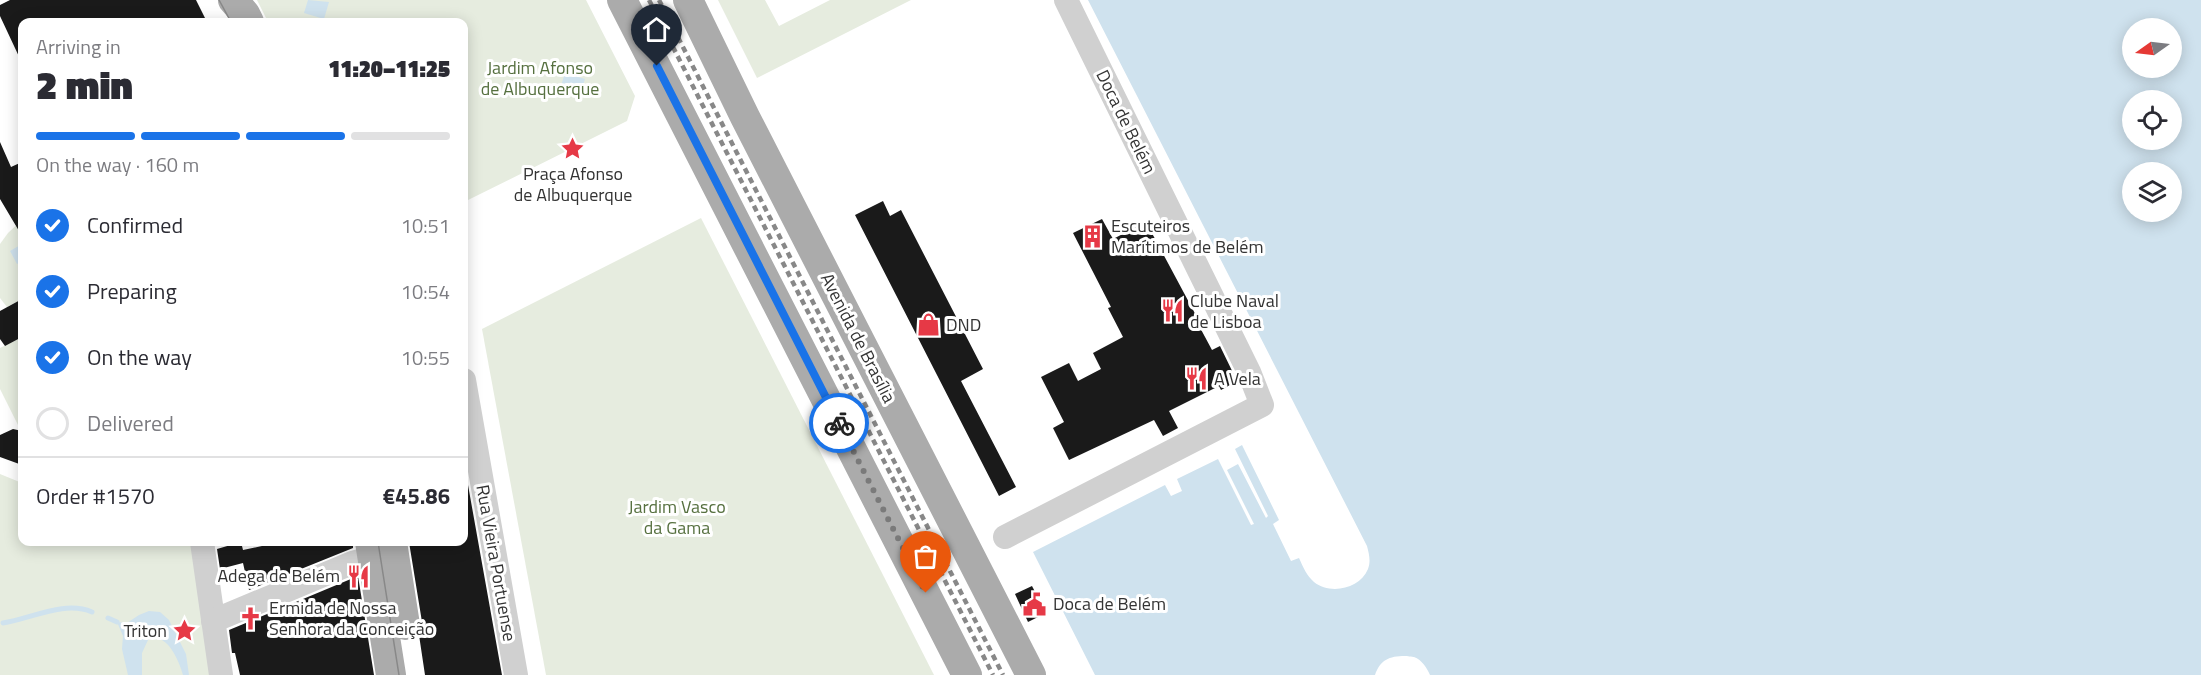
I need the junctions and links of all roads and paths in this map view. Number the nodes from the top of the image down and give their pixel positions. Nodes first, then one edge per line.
1 (220, 0) edge
2 (233, 0) edge
3 (622, 0) edge
4 (688, 0) edge
5 (1066, 0) edge
6 (225, 18) edge
7 (247, 18) edge
8 (468, 403) edge
9 (1005, 537) dead end
10 (203, 546) edge
11 (378, 547) edge
12 (213, 621) junction
13 (221, 675) edge
14 (391, 675) edge
15 (412, 675) edge
16 (516, 675) edge
17 (968, 675) edge
18 (1031, 675) edge

1 - 6 main road
2 - 7 main road
3 - 17 main road
4 - 18 main road, Avenida de Brasília
5 - 9 street, Doca de Belém
8 - 16 street, Rua Vieira Portuense
10 - 12 street
11 - 12 street
11 - 14 main road
11 - 15 main road
12 - 13 street

